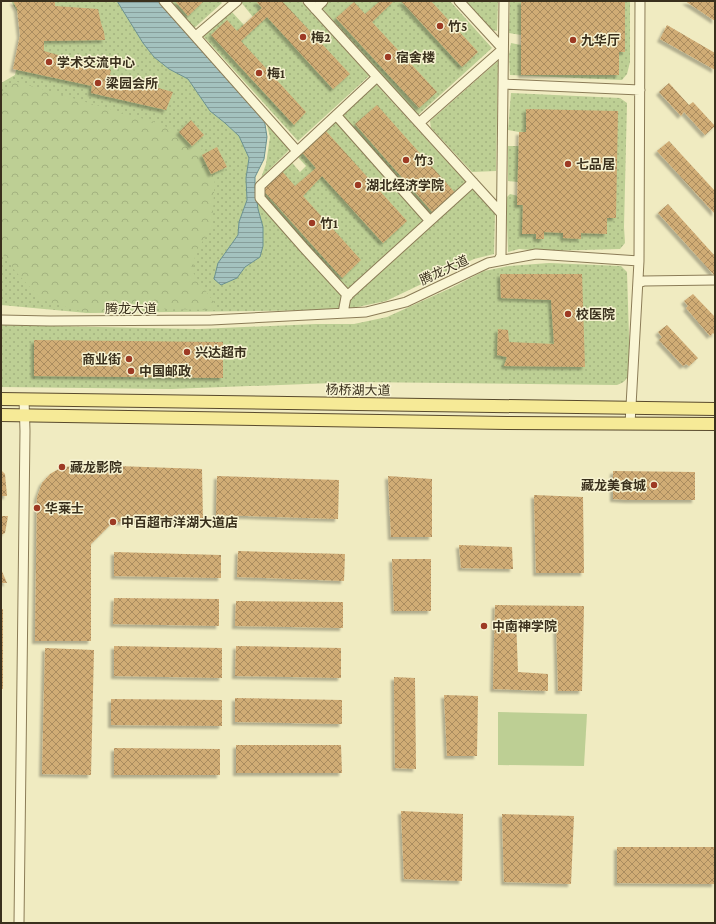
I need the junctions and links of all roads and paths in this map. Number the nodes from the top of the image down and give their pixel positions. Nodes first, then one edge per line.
1 (164, 1) edge
2 (237, 1) edge
3 (308, 1) edge
4 (323, 1) edge
5 (459, 1) edge
6 (504, 1) edge
7 (640, 1) edge
8 (315, 9) junction
9 (196, 36) junction
10 (503, 49) junction
11 (377, 77) junction
12 (502, 84) junction
13 (640, 90) junction
14 (336, 115) junction
15 (419, 123) junction
16 (297, 151) junction
17 (473, 182) junction
18 (501, 213) junction
19 (430, 221) junction
20 (498, 261) junction
21 (639, 261) junction
22 (715, 280) edge
23 (638, 283) junction
24 (348, 296) junction
25 (343, 313) junction
26 (1, 320) edge
27 (1, 399) edge
28 (24, 399) junction
29 (632, 408) junction
30 (715, 409) edge
31 (1, 415) edge
32 (25, 415) junction
33 (630, 424) junction
34 (715, 424) edge
35 (19, 923) edge

1 - 9 street
2 - 9 street
3 - 8 street
4 - 8 street
5 - 10 street
6 - 10 street
7 - 13 street
8 - 11 street
9 - 16 street
10 - 12 street
10 - 15 street
11 - 14 street
11 - 15 street
12 - 13 street
12 - 18 street
13 - 21 street
14 - 16 street
14 - 19 street
15 - 17 street
16 - 24 street
17 - 18 street
17 - 19 street
18 - 20 street
19 - 24 street
20 - 21 street, 腾龙大道
20 - 25 street, 腾龙大道
21 - 23 street
22 - 23 street
23 - 29 street
24 - 25 street
25 - 26 street, 腾龙大道
27 - 28 main road, 杨桥湖大道
28 - 29 main road, 杨桥湖大道
28 - 32 street
29 - 30 main road, 杨桥湖大道
29 - 33 street
31 - 32 main road
32 - 33 main road
32 - 35 street
33 - 34 main road

